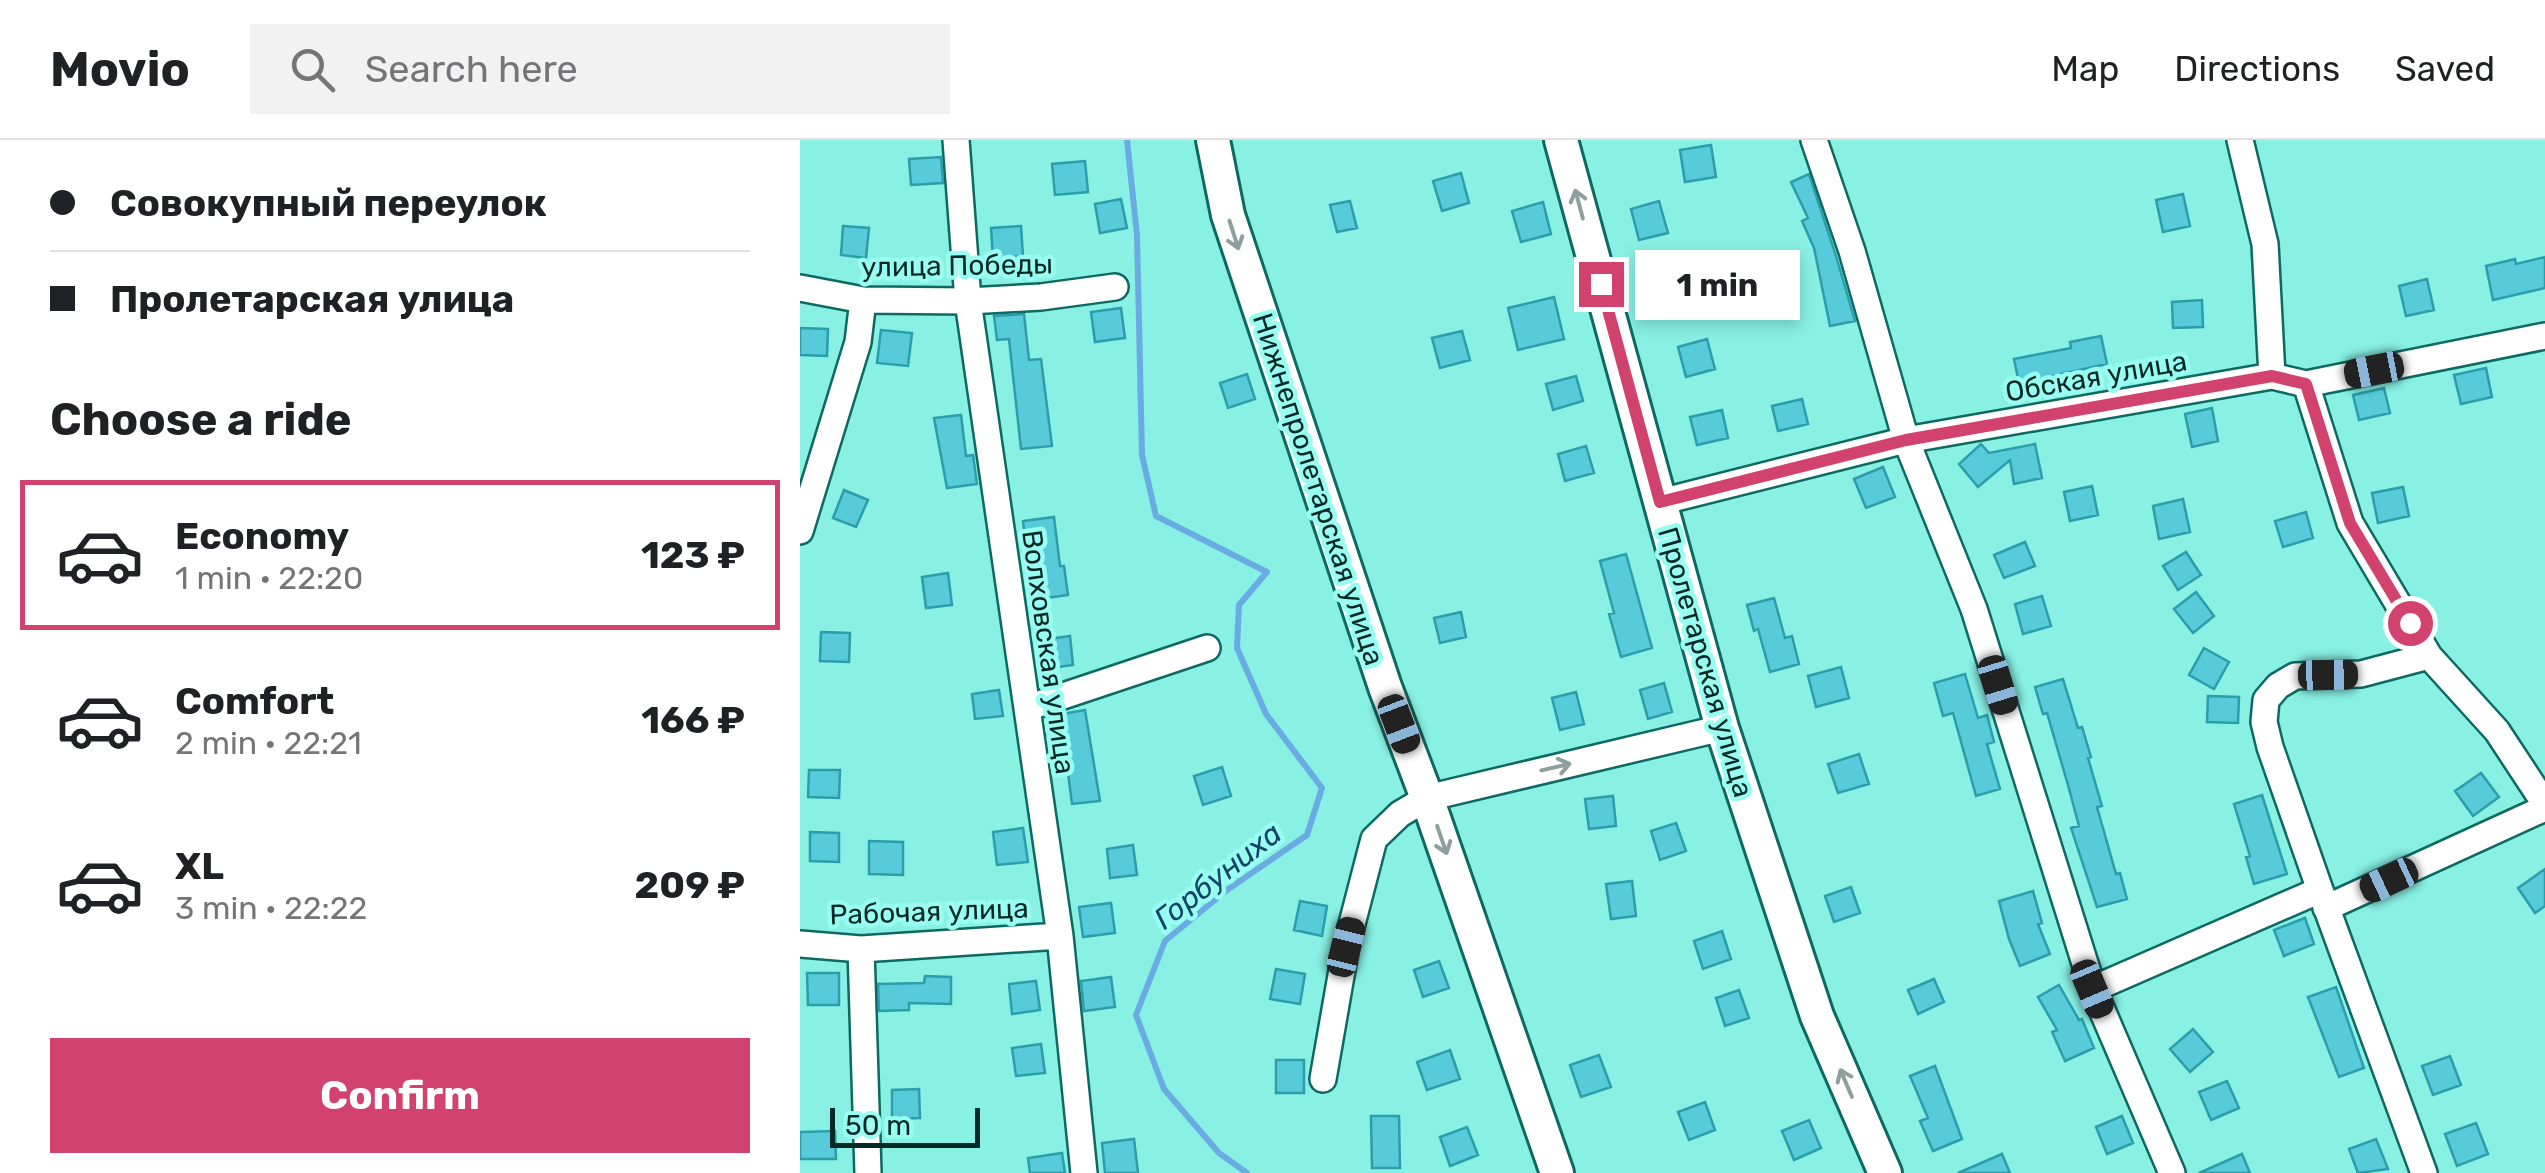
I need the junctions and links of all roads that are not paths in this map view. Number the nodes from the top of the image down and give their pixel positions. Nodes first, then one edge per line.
1 (956, 140) edge
2 (1213, 140) edge
3 (1562, 140) edge
4 (1814, 140) edge
5 (2240, 140) edge
6 (1114, 286) dead end
7 (800, 288) edge
8 (863, 300) junction
9 (968, 301) junction
10 (2545, 336) edge
11 (2272, 376) junction
12 (2306, 384) junction
13 (1906, 440) junction
14 (1660, 502) junction
15 (800, 531) edge
16 (1207, 648) dead end
17 (2429, 656) junction
18 (1027, 708) junction
19 (1722, 728) junction
20 (1427, 798) junction
21 (2545, 806) edge
22 (2323, 899) junction
23 (1060, 936) junction
24 (800, 944) edge
25 (860, 949) junction
26 (2092, 989) junction
27 (1324, 1079) dead end
28 (868, 1173) edge
29 (1084, 1173) edge
30 (1557, 1173) edge
31 (1884, 1173) edge
32 (2172, 1173) edge
33 (2424, 1173) edge

1 - 9 street, Волховская улица
2 -> 20 main road, Нижнепролетарская улица
14 -> 3 main road, Пролетарская улица
4 - 13 street
5 - 11 street
6 - 9 street, улица Победы
7 - 8 street, улица Победы
8 - 9 street, улица Победы
8 - 15 street
9 - 18 street, Волховская улица
10 - 12 street, Обская улица
11 - 12 street, Обская улица
11 - 13 street, Обская улица
12 - 17 street
13 - 14 street, Обская улица
13 - 26 street
14 - 19 main road, Пролетарская улица
16 - 18 street
17 - 21 street
17 - 22 street
18 - 23 street, Волховская улица
20 -> 19 street
31 -> 19 main road, Пролетарская улица
20 - 27 street
20 -> 30 main road, Нижнепролетарская улица
21 - 22 street
22 - 26 street
22 - 33 street
23 - 25 street, Рабочая улица
23 - 29 street, Волховская улица
24 - 25 street, Рабочая улица
25 - 28 street
26 - 32 street

